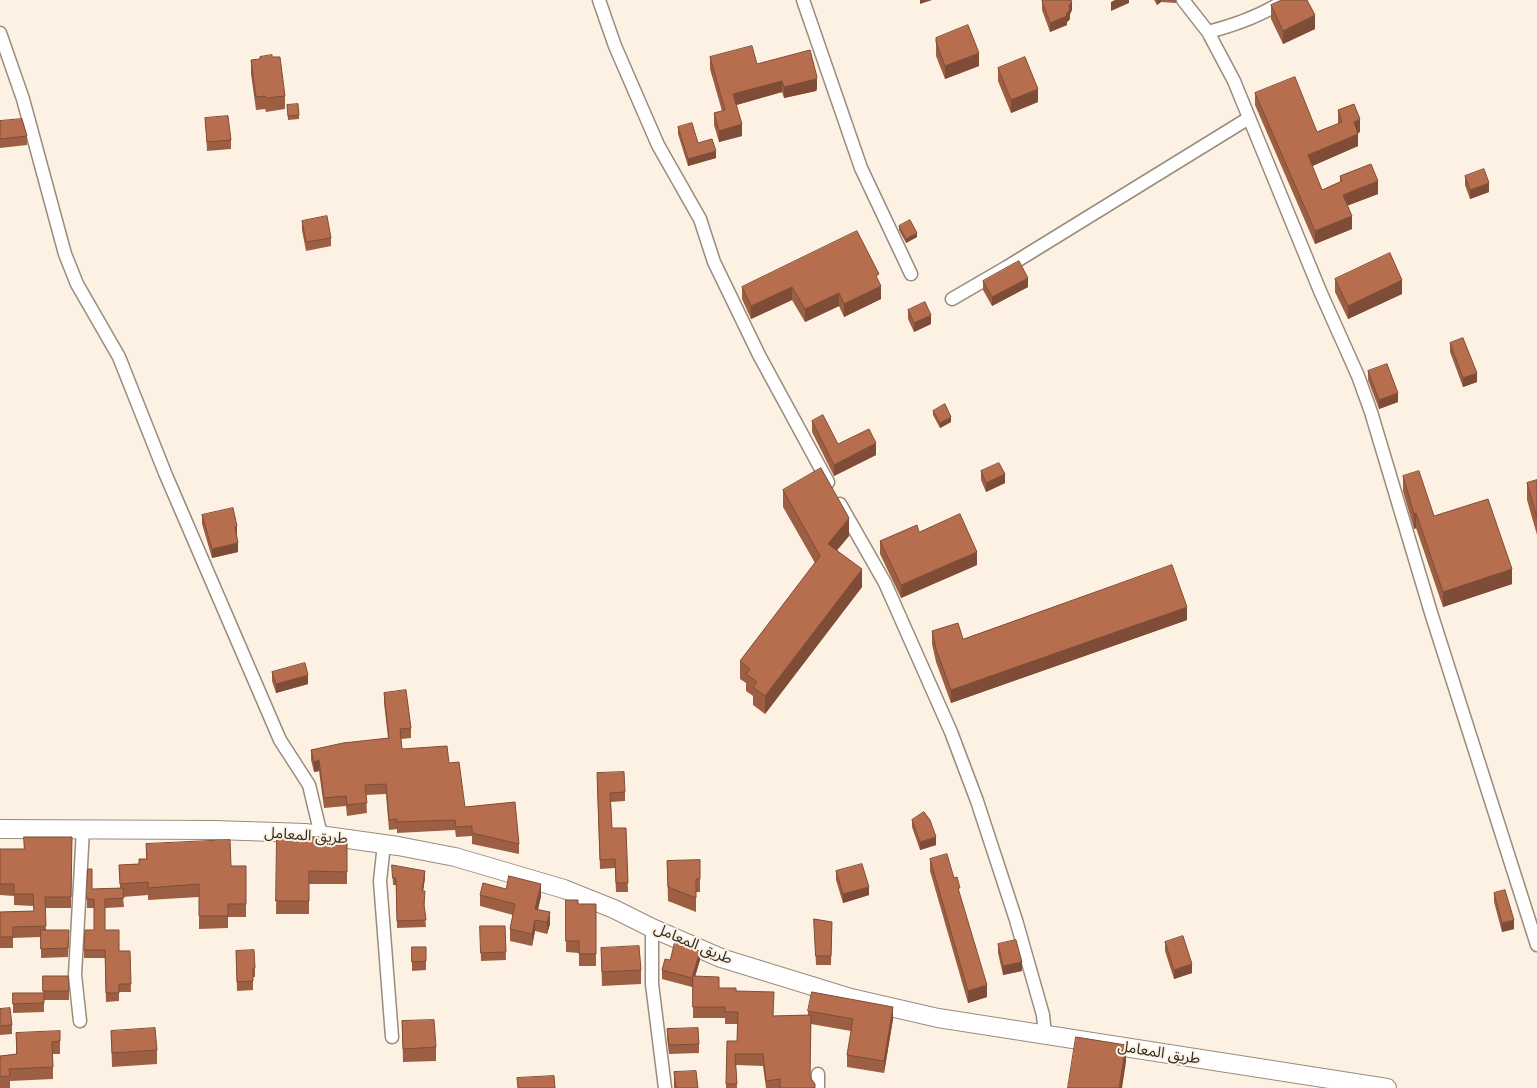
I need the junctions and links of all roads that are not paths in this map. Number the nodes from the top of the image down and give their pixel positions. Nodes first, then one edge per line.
1 (599, 0) edge
2 (803, 0) edge
3 (1183, 0) edge
4 (1284, 0) edge
5 (1208, 32) junction
6 (0, 34) edge
7 (1249, 118) junction
8 (911, 274) dead end
9 (952, 299) dead end
10 (0, 829) edge
11 (83, 829) junction
12 (321, 835) junction
13 (384, 844) junction
14 (652, 928) junction
15 (1537, 945) edge
16 (80, 1022) dead end
17 (1045, 1035) junction
18 (392, 1037) dead end
19 (818, 1074) dead end
20 (665, 1088) edge
21 (818, 1088) edge
22 (1387, 1088) edge

1 - 17 street
2 - 8 street
3 - 5 street
4 - 5 street
5 - 7 street
6 - 12 street
7 - 9 street
7 - 15 street
10 - 11 main road, طريق المعامل
11 - 12 main road, طريق المعامل
11 - 16 street
12 - 13 main road, طريق المعامل
13 - 14 main road, طريق المعامل
13 - 18 street
14 - 17 main road, طريق المعامل
14 - 20 street
17 - 22 main road, طريق المعامل
19 - 21 street

